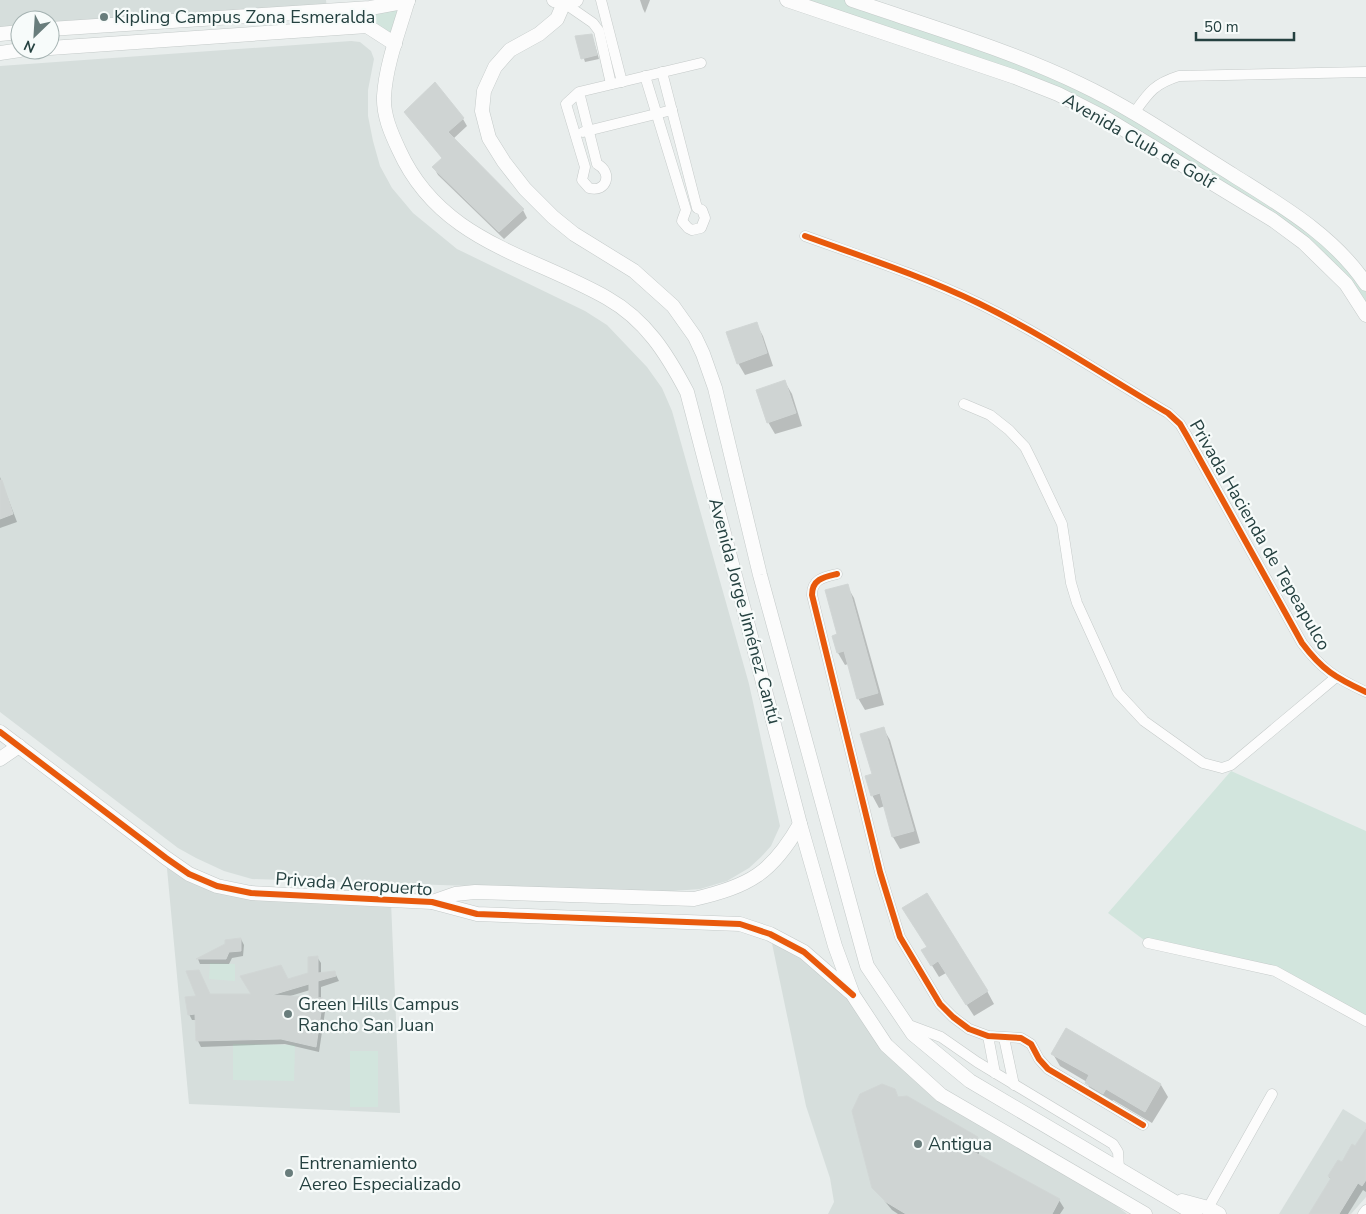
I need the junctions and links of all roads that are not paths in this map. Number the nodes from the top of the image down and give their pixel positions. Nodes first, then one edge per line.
1 (408, 0) edge
2 (600, 0) edge
3 (787, 0) edge
4 (852, 0) edge
5 (564, 1) edge
6 (370, 8) junction
7 (269, 13) junction
8 (367, 26) junction
9 (60, 29) edge
10 (604, 30) junction
11 (271, 33) junction
12 (395, 44) junction
13 (60, 47) edge
14 (610, 52) junction
15 (701, 63) dead end
16 (662, 72) junction
17 (1366, 72) edge
18 (645, 76) junction
19 (622, 82) junction
20 (612, 84) junction
21 (578, 92) junction
22 (672, 110) junction
23 (1134, 113) junction
24 (656, 114) junction
25 (588, 130) junction
26 (575, 134) junction
27 (683, 155) junction
28 (670, 159) junction
29 (805, 236) dead end
30 (1363, 279) edge
31 (1346, 284) junction
32 (1366, 315) edge
33 (964, 404) dead end
34 (837, 574) dead end
35 (1335, 678) junction
36 (1366, 692) edge
37 (0, 732) edge
38 (19, 746) junction
39 (0, 759) edge
40 (800, 824) junction
41 (432, 902) junction
42 (1148, 943) dead end
43 (853, 995) junction
44 (1366, 1022) edge
45 (906, 1024) junction
46 (988, 1036) junction
47 (1004, 1038) junction
48 (994, 1073) junction
49 (1014, 1085) junction
50 (1272, 1094) dead end
51 (1143, 1125) dead end
52 (1119, 1169) junction
53 (1076, 1174) junction
54 (1170, 1198) junction
55 (1366, 1210) edge
56 (1213, 1211) edge
57 (1127, 1214) edge
58 (1145, 1214) edge
59 (1194, 1214) edge
60 (1362, 1214) edge

1 - 6 street
1 - 12 street, Avenida Jorge Jiménez Cantú
2 - 10 street
3 - 31 street, Avenida Club de Golf
4 - 23 street, Avenida Club de Golf
5 - 10 street
5 - 45 street, Avenida Jorge Jiménez Cantú
6 - 7 street
6 - 8 street
7 - 9 street
7 - 11 street
8 - 11 street
8 - 12 street
10 - 14 street
11 - 13 street
12 - 40 street, Avenida Jorge Jiménez Cantú
14 - 19 street
14 - 20 street
15 - 16 street
16 - 18 street
16 - 22 street
17 - 23 street
18 - 19 street
18 - 24 street
19 - 20 street
20 - 21 street
21 - 25 street
21 - 26 street
22 - 24 street
22 - 27 street
23 - 30 street, Avenida Club de Golf
24 - 25 street
24 - 28 street
25 - 26 street
25 - 26 street
27 - 28 street
27 - 28 street
29 - 35 street, Privada Hacienda de Tepeapulco
30 - 31 street
31 - 32 street, Avenida Club de Golf
33 - 35 street
34 - 46 street
35 - 36 street, Privada Hacienda de Tepeapulco
37 - 38 street, Privada Aeropuerto
38 - 39 street
38 - 41 street, Privada Aeropuerto
40 - 41 street, Privada Aeropuerto
40 - 43 street, Avenida Jorge Jiménez Cantú
41 - 43 street, Privada Aeropuerto
42 - 44 street
43 - 53 street, Avenida Jorge Jiménez Cantú
45 - 48 street
45 - 52 street, Avenida Jorge Jiménez Cantú
46 - 47 street
46 - 48 street
47 - 49 street
47 - 51 street
48 - 49 street
49 - 52 street
50 - 56 street
52 - 54 street, Avenida Jorge Jiménez Cantú
53 - 57 street
53 - 58 street, Avenida Jorge Jiménez Cantú
54 - 56 street
54 - 59 street, Avenida Jorge Jiménez Cantú
55 - 60 street

